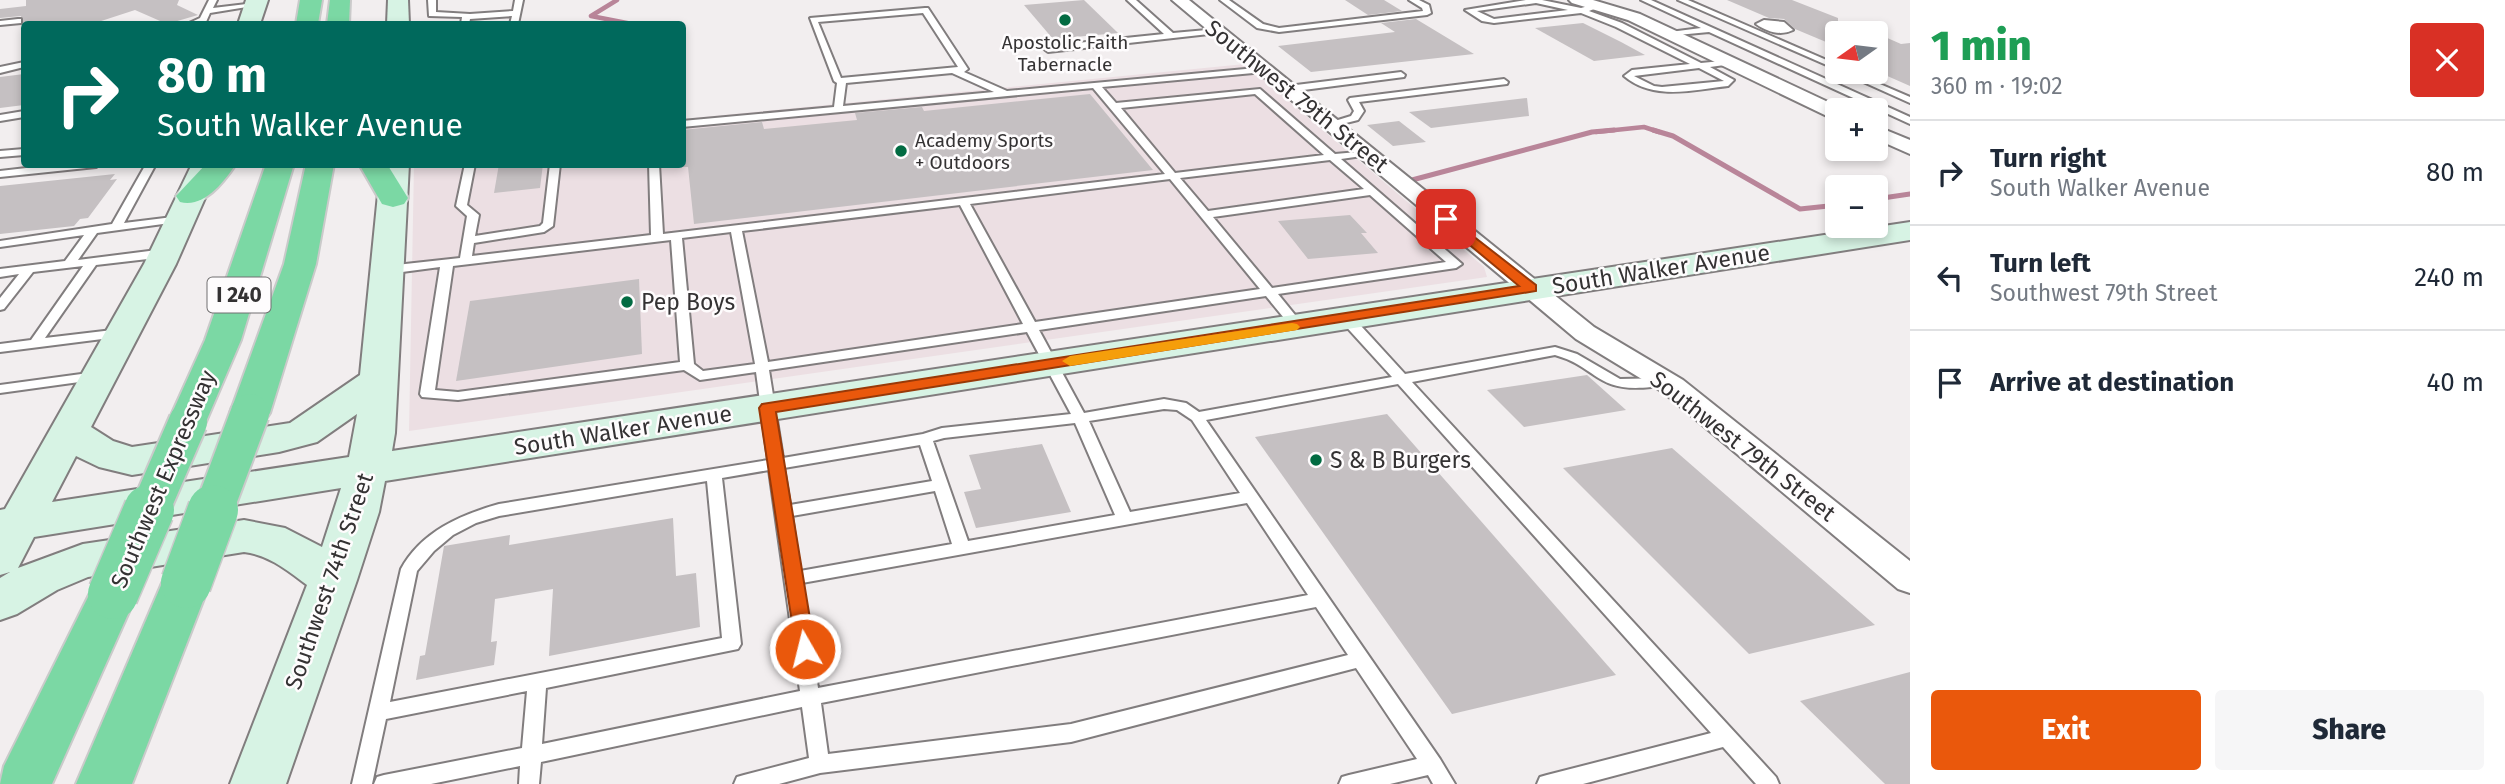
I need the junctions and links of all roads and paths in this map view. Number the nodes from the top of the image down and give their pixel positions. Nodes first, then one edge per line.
1 (213, 0) edge
2 (311, 0) edge
3 (340, 0) edge
4 (398, 0) edge
5 (432, 0) edge
6 (470, 0) edge
7 (519, 0) edge
8 (1131, 0) edge
9 (1180, 0) edge
10 (1224, 0) edge
11 (1413, 0) edge
12 (1645, 0) edge
13 (1682, 0) edge
14 (1585, 5) edge
15 (253, 10) edge
16 (209, 11) junction
17 (516, 13) junction
18 (466, 19) edge
19 (18, 21) dead end
20 (200, 21) edge
21 (308, 21) edge
22 (338, 21) edge
23 (398, 21) edge
24 (515, 21) edge
25 (0, 23) edge
26 (1753, 29) junction
27 (1712, 30) junction
28 (1218, 31) junction
29 (1171, 36) junction
30 (1725, 36) junction
31 (1677, 37) junction
32 (1048, 49) dead end
33 (1729, 62) junction
34 (1825, 62) edge
35 (1701, 65) junction
36 (21, 67) edge
37 (3, 70) edge
38 (953, 70) junction
39 (1236, 72) junction
40 (1401, 75) dead end
41 (1261, 80) junction
42 (842, 81) junction
43 (1504, 82) dead end
44 (1873, 84) edge
45 (1095, 85) junction
46 (1288, 89) junction
47 (1008, 95) junction
48 (1910, 100) edge
49 (1114, 106) junction
50 (1825, 108) edge
51 (838, 110) junction
52 (1910, 110) edge
53 (1891, 112) junction
54 (21, 114) edge
55 (0, 118) edge
56 (1910, 121) edge
57 (686, 124) edge
58 (1330, 124) junction
59 (1888, 138) edge
60 (1910, 148) edge
61 (21, 152) edge
62 (1365, 153) junction
63 (0, 154) edge
64 (1335, 156) junction
65 (58, 168) edge
66 (148, 168) edge
67 (204, 168) edge
68 (219, 168) edge
69 (279, 168) edge
70 (319, 168) edge
71 (375, 168) edge
72 (395, 168) edge
73 (469, 168) edge
74 (555, 168) edge
75 (654, 168) edge
76 (0, 174) edge
77 (1174, 176) junction
78 (1374, 191) junction
79 (393, 198) junction
80 (963, 201) junction
81 (186, 207) junction
82 (1206, 215) junction
83 (116, 228) junction
84 (736, 228) junction
85 (1910, 231) edge
86 (92, 232) junction
87 (676, 236) junction
88 (657, 238) junction
89 (468, 240) junction
90 (0, 244) edge
91 (165, 253) junction
92 (93, 261) junction
93 (465, 261) junction
94 (447, 263) junction
95 (69, 264) junction
96 (29, 269) junction
97 (387, 270) junction
98 (0, 273) edge
99 (1531, 288) junction
100 (1268, 292) junction
101 (0, 306) edge
102 (1346, 318) junction
103 (1298, 326) junction
104 (1030, 327) junction
105 (123, 332) junction
106 (35, 344) junction
107 (0, 348) edge
108 (1050, 364) junction
109 (687, 365) junction
110 (762, 367) junction
111 (100, 376) junction
112 (1401, 379) junction
113 (378, 381) junction
114 (1665, 381) junction
115 (0, 389) edge
116 (767, 408) junction
117 (1198, 417) junction
118 (1080, 418) junction
119 (70, 431) junction
120 (925, 439) junction
121 (776, 464) junction
122 (369, 468) junction
123 (715, 474) junction
124 (940, 485) junction
125 (1251, 497) junction
126 (784, 512) junction
127 (1125, 519) junction
128 (6, 536) edge
129 (962, 548) junction
130 (795, 578) junction
131 (334, 580) junction
132 (1910, 580) edge
133 (1320, 599) junction
134 (0, 601) edge
135 (1361, 659) junction
136 (537, 682) junction
137 (811, 697) junction
138 (377, 712) junction
139 (1726, 737) junction
140 (531, 755) junction
141 (820, 764) junction
142 (1433, 765) junction
143 (773, 780) edge
144 (24, 784) edge
145 (104, 784) edge
146 (258, 784) edge
147 (362, 784) edge
148 (384, 784) edge
149 (529, 784) edge
150 (744, 784) edge
151 (1349, 784) edge
152 (1445, 784) edge
153 (1546, 784) edge
154 (1769, 784) edge

1 - 16 lane
2 - 21 highway
3 - 22 highway
4 - 23 main road
5 - 18 lane
6 - 18 lane
7 - 17 lane
8 - 29 lane
9 - 28 street, Southwest 79th Street
10 - 11 lane
12 - 27 lane
13 - 26 lane
14 - 14 lane
14 - 31 street
14 - 35 lane
15 - 16 lane
16 - 20 lane
17 - 18 lane
17 - 24 lane
19 - 25 lane
26 - 27 lane
26 - 30 lane
26 - 34 lane
27 - 30 lane
27 - 31 lane
28 - 29 lane
28 - 41 street, Southwest 79th Street
29 - 32 lane
30 - 31 lane
30 - 53 lane
31 - 33 street
33 - 35 lane
33 - 50 street
35 - 35 lane
36 - 37 lane
38 - 42 lane
38 - 42 lane
38 - 47 lane
39 - 41 lane
39 - 41 lane
39 - 45 lane
40 - 46 lane
41 - 46 street, Southwest 79th Street
41 - 49 lane
41 - 64 lane
42 - 51 lane
43 - 58 lane
44 - 48 lane
45 - 47 lane
45 - 49 lane
46 - 58 street, Southwest 79th Street
47 - 51 lane
49 - 77 lane
51 - 57 lane
52 - 53 lane
53 - 56 lane
54 - 55 lane
58 - 62 street, Southwest 79th Street
59 - 60 street
61 - 63 lane
62 - 64 lane
62 - 99 street, Southwest 79th Street
64 - 77 lane
64 - 78 lane
65 - 76 lane
66 - 83 lane
67 - 81 main road
68 - 81 highway
69 - 144 highway, Southwest Expressway / I 240, bridge
70 - 145 highway, I 240, bridge
71 - 79 highway
72 - 79 main road, Southwest 74th Street
73 - 89 lane
74 - 89 lane
75 - 88 lane
77 - 80 lane
77 - 82 lane
78 - 82 lane
78 - 100 lane
79 - 97 main road, Southwest 74th Street
80 - 84 lane
80 - 104 lane
81 - 83 lane
81 - 91 main road
82 - 100 lane
83 - 86 lane
84 - 87 lane
84 - 110 lane
85 - 99 main road, South Walker Avenue
86 - 90 lane
86 - 95 lane
87 - 88 lane
87 - 109 lane
88 - 93 lane
89 - 93 lane
91 - 92 lane
91 - 105 main road
92 - 95 lane
92 - 106 lane
93 - 94 lane
94 - 97 lane
94 - 109 lane
95 - 96 lane
96 - 98 lane
96 - 101 lane
97 - 113 main road, Southwest 74th Street
99 - 102 main road, South Walker Avenue
99 - 114 street, Southwest 79th Street
100 - 103 lane
100 - 104 lane
102 - 103 main road, South Walker Avenue
102 - 112 lane
103 - 108 main road, South Walker Avenue
104 - 108 lane
104 - 110 lane
105 - 106 lane
105 - 111 main road
106 - 107 lane
108 - 116 main road, South Walker Avenue
108 - 118 lane
109 - 110 lane
110 - 116 lane
111 - 115 lane
111 - 119 main road
112 - 114 lane
112 - 117 lane
112 - 139 lane
113 - 119 main road
113 - 122 main road, Southwest 74th Street
114 - 132 street, Southwest 79th Street
116 - 121 lane
116 - 122 main road, South Walker Avenue
117 - 118 lane
117 - 125 lane
118 - 120 lane
118 - 127 lane
119 - 128 main road
120 - 121 lane
120 - 124 lane
121 - 123 lane
121 - 126 lane
122 - 128 main road, South Walker Avenue
122 - 131 main road, Southwest 74th Street
123 - 136 lane
123 - 138 lane
124 - 126 lane
124 - 129 lane
125 - 127 lane
125 - 133 lane
126 - 130 lane
127 - 129 lane
129 - 130 lane
130 - 137 lane
131 - 134 main road
131 - 146 main road, Southwest 74th Street
133 - 135 lane
133 - 137 lane
135 - 141 lane
135 - 142 lane
136 - 138 lane
136 - 140 lane
137 - 140 lane
137 - 141 lane
138 - 147 lane
139 - 153 lane
139 - 154 lane
140 - 148 lane
140 - 149 lane
141 - 143 lane
142 - 151 lane
142 - 152 lane
143 - 150 lane

